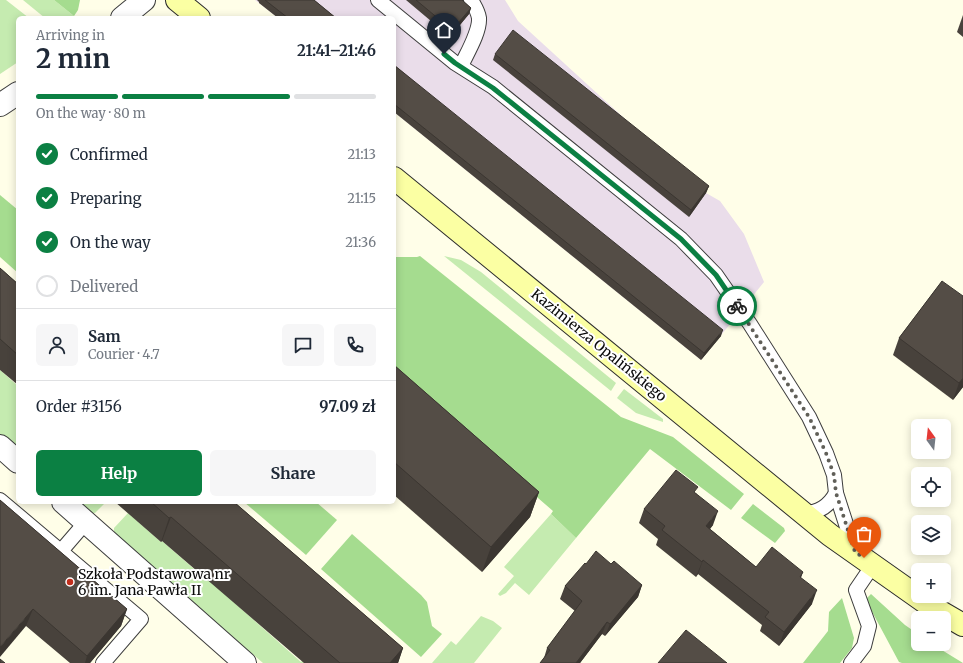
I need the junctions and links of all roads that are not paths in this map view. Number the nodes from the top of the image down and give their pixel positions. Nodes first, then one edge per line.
1 (144, 0) edge
2 (177, 0) edge
3 (378, 0) edge
4 (471, 0) edge
5 (124, 16) edge
6 (197, 16) edge
7 (461, 66) junction
8 (16, 94) edge
9 (0, 105) edge
10 (396, 180) edge
11 (0, 446) edge
12 (16, 460) edge
13 (836, 493) junction
14 (0, 500) edge
15 (65, 504) edge
16 (804, 513) junction
17 (86, 522) junction
18 (61, 551) junction
19 (855, 552) junction
20 (873, 565) junction
21 (963, 625) edge
22 (103, 663) edge
23 (245, 663) edge
24 (851, 663) edge

1 - 5 street
2 - 6 street
3 - 7 lane
4 - 7 lane
7 - 13 lane
8 - 9 street
10 - 16 street, Kazimierza Opalińskiego
11 - 12 street
13 - 16 lane
13 - 19 lane
14 - 18 lane
15 - 17 street
16 - 19 street, Kazimierza Opalińskiego
17 - 18 lane
17 - 23 street
18 - 22 lane
19 - 20 street, Kazimierza Opalińskiego
20 - 21 street, Kazimierza Opalińskiego
20 - 24 lane

